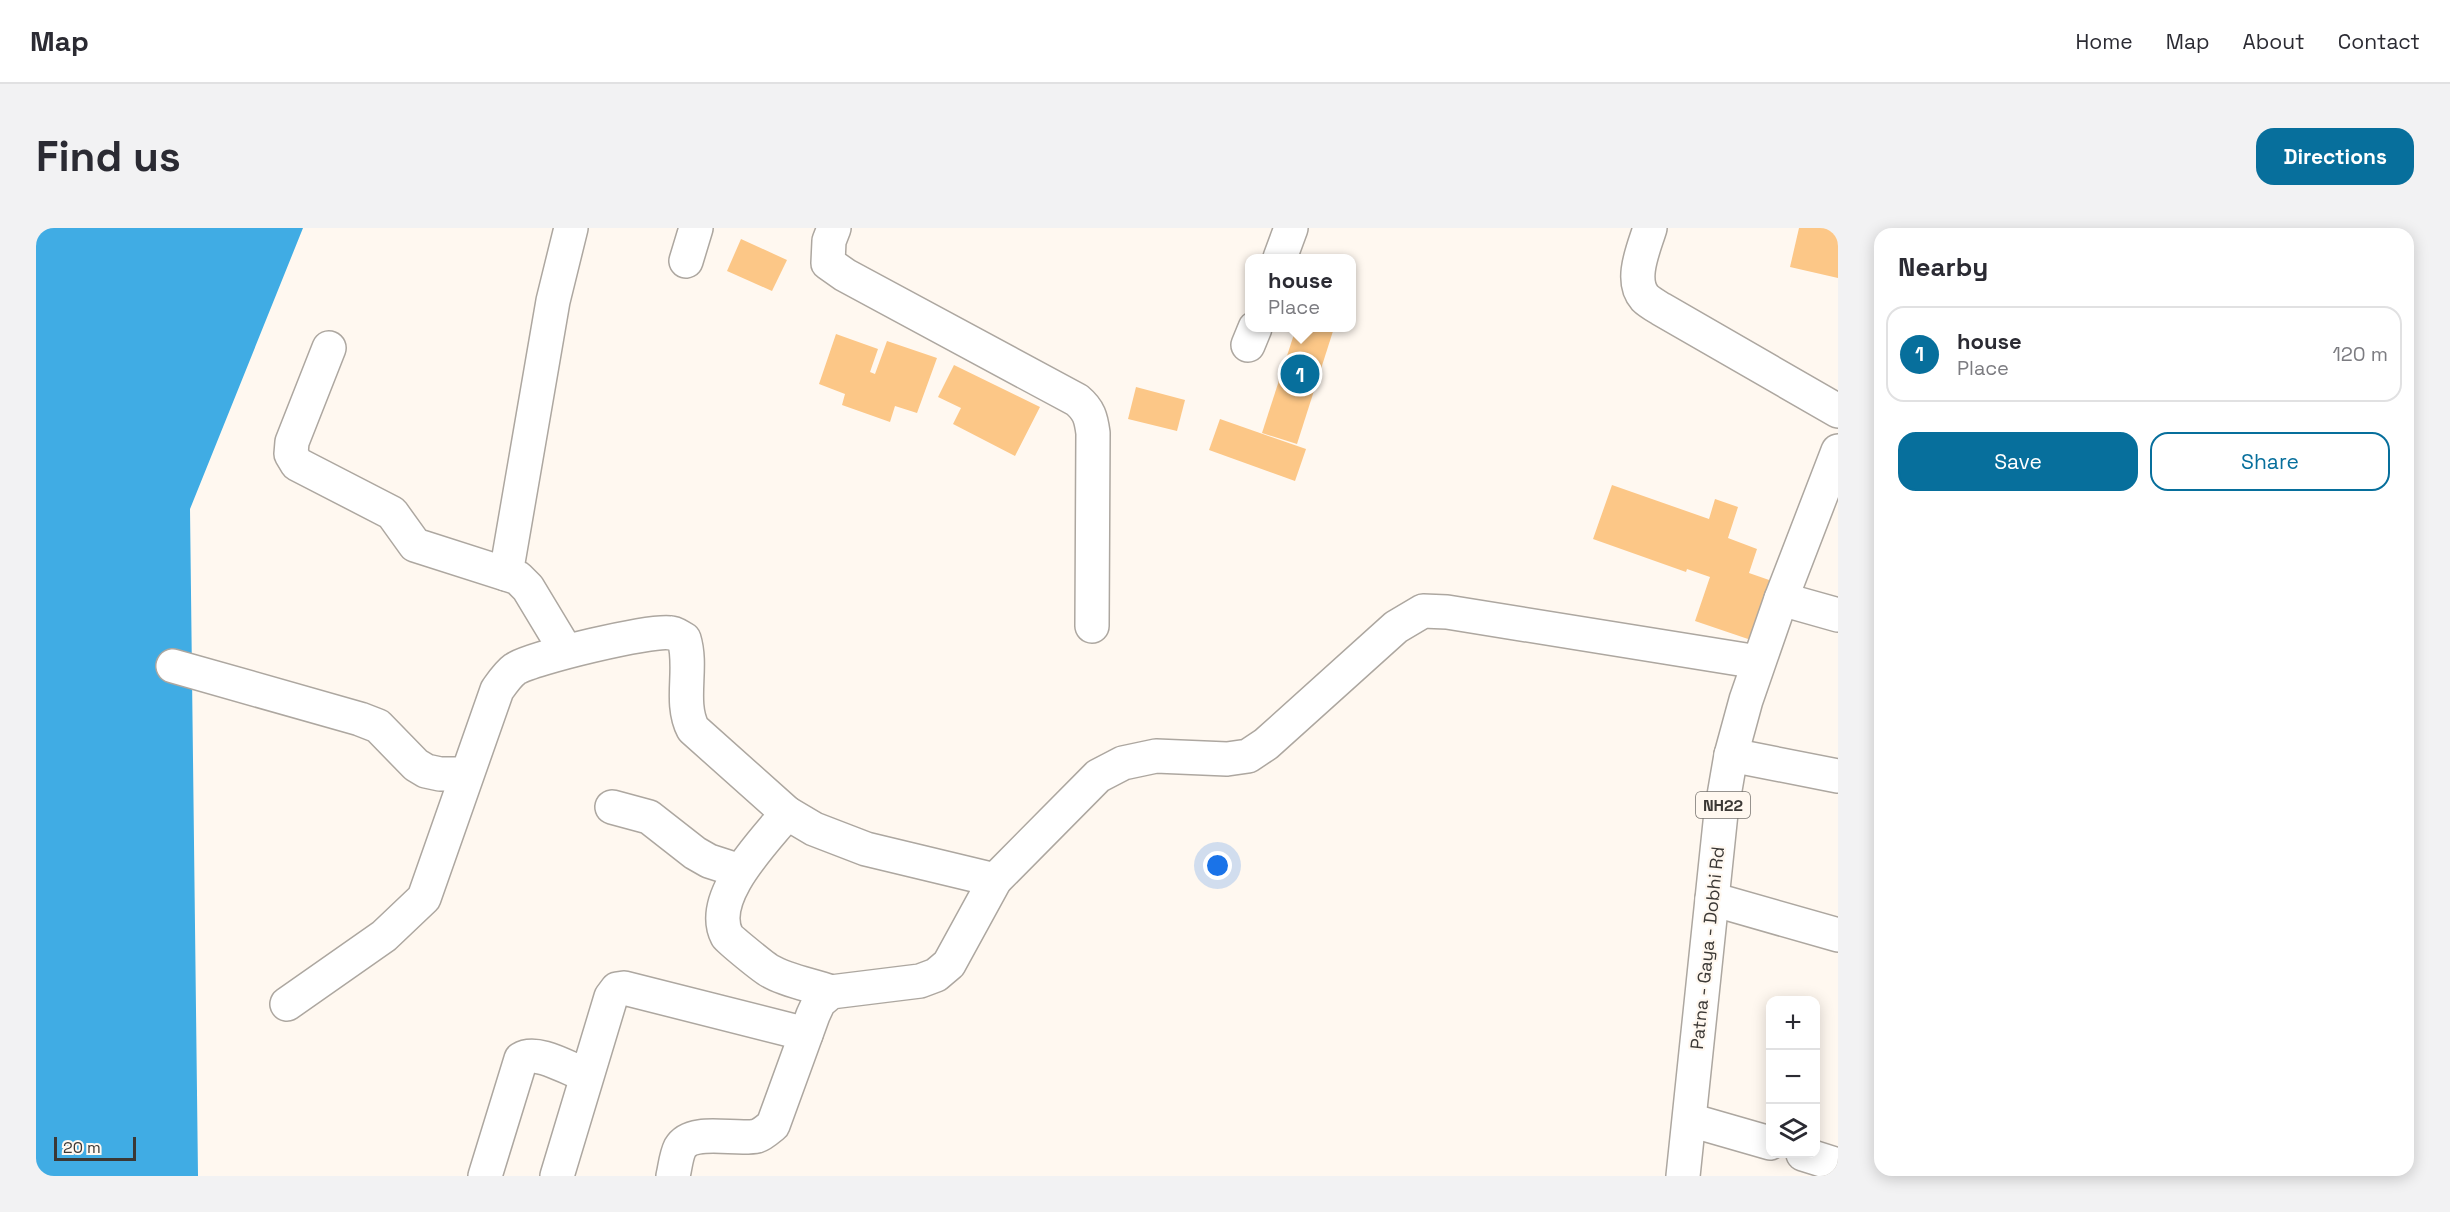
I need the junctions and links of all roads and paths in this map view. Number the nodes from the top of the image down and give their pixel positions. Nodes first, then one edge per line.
1 (571, 228) edge
2 (696, 228) edge
3 (834, 228) edge
4 (1291, 228) edge
5 (1650, 228) edge
6 (1281, 254) edge
7 (686, 261) dead end
8 (329, 348) dead end
9 (1838, 411) edge
10 (1838, 451) edge
11 (506, 574) junction
12 (1781, 599) junction
13 (1838, 615) edge
14 (1092, 626) dead end
15 (566, 651) junction
16 (1758, 662) junction
17 (173, 666) dead end
18 (1731, 755) junction
19 (466, 774) junction
20 (1838, 776) edge
21 (612, 807) dead end
22 (787, 813) junction
23 (740, 872) junction
24 (995, 880) junction
25 (1712, 899) junction
26 (1838, 935) edge
27 (831, 992) junction
28 (287, 1004) dead end
29 (806, 1034) junction
30 (586, 1075) junction
31 (1690, 1120) junction
32 (1766, 1142) edge
33 (1816, 1158) edge
34 (1838, 1165) edge
35 (485, 1176) edge
36 (557, 1176) edge
37 (673, 1176) edge
38 (1683, 1176) edge

1 - 11 street
2 - 7 street
3 - 14 street
4 - 6 street
5 - 9 street
8 - 11 street
10 - 12 street, Patna - Gaya - Dobhi Rd / NH22
11 - 15 street
12 - 13 street
12 - 16 street, Patna - Gaya - Dobhi Rd / NH22
15 - 19 street
15 - 22 street
16 - 18 street, Patna - Gaya - Dobhi Rd / NH22
16 - 24 street
17 - 19 street
18 - 20 street
18 - 25 street, Patna - Gaya - Dobhi Rd / NH22
19 - 28 street
21 - 23 street
22 - 23 street
22 - 24 street
23 - 27 street
24 - 27 street
25 - 26 street
25 - 31 street, Patna - Gaya - Dobhi Rd / NH22
27 - 29 street
29 - 30 street
29 - 37 street
30 - 35 street
30 - 36 street
31 - 32 street
31 - 38 street, Patna - Gaya - Dobhi Rd / NH22
33 - 34 street

